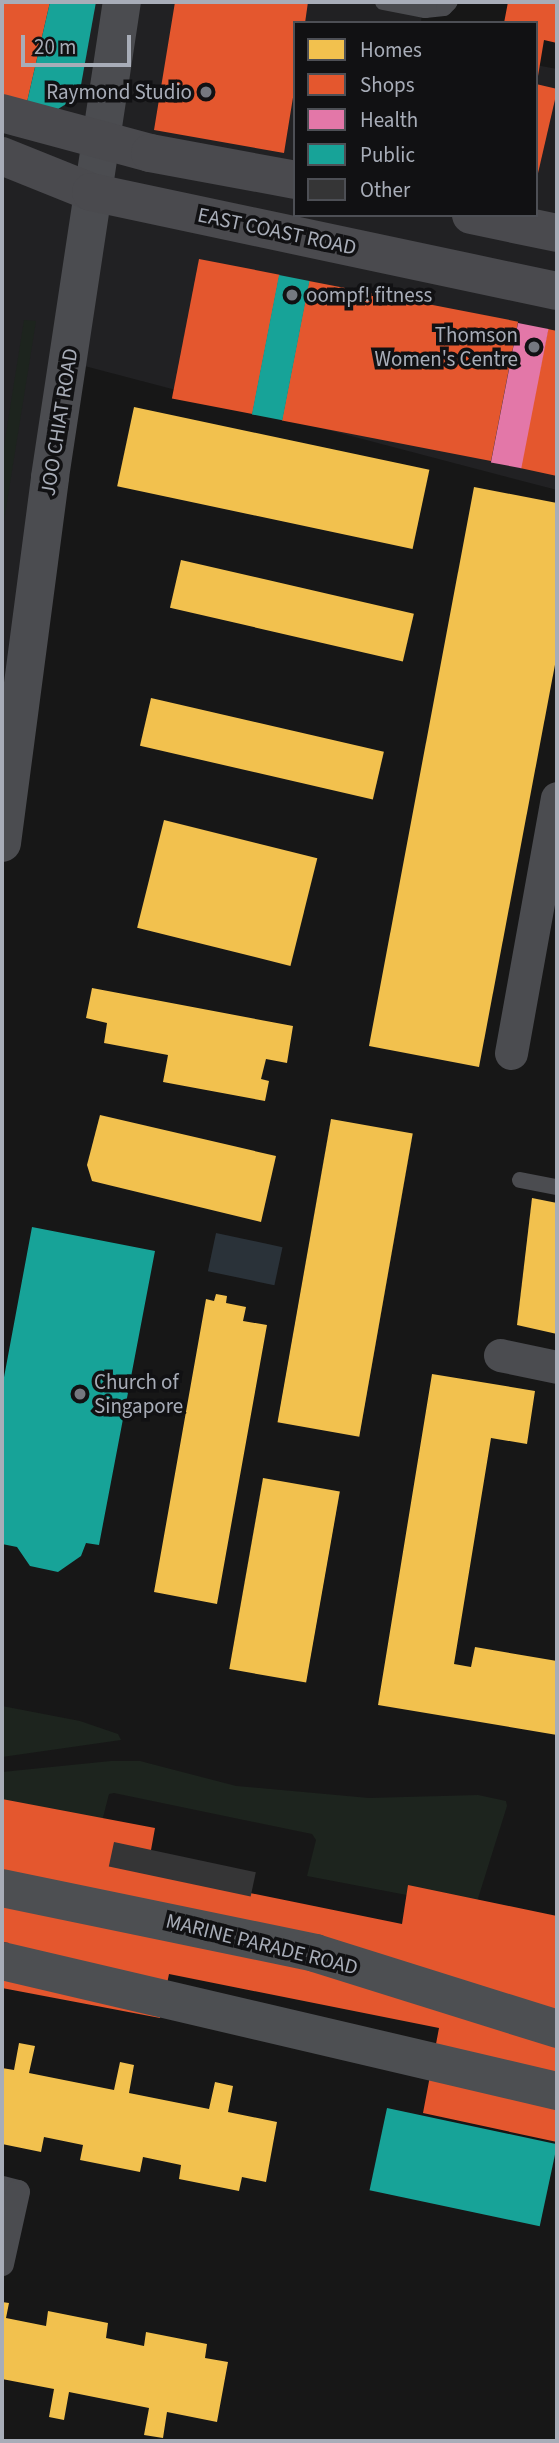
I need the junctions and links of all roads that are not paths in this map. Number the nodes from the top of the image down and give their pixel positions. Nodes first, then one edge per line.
1 (122, 2) edge
2 (383, 2) edge
3 (450, 2) edge
4 (2, 113) edge
5 (99, 140) junction
6 (2, 156) edge
7 (293, 180) edge
8 (91, 192) junction
9 (481, 217) edge
10 (557, 233) edge
11 (557, 291) edge
12 (557, 798) edge
13 (2, 843) edge
14 (511, 1053) dead end
15 (520, 1180) dead end
16 (557, 1187) edge
17 (500, 1355) dead end
18 (557, 1367) edge
19 (2, 1888) edge
20 (2, 1961) edge
21 (557, 2029) edge
22 (557, 2091) edge
23 (2, 2188) edge
24 (2, 2264) edge

1 - 5 street, JOO CHIAT ROAD
2 - 3 lane
4 - 5 main road
5 - 7 main road
5 - 8 street, JOO CHIAT ROAD
6 - 8 main road, EAST COAST ROAD
8 - 11 main road, EAST COAST ROAD
8 - 13 street, JOO CHIAT ROAD
9 - 10 main road
12 - 14 street
15 - 16 lane
17 - 18 street
19 - 21 main road, MARINE PARADE ROAD
20 - 22 main road
23 - 24 street

